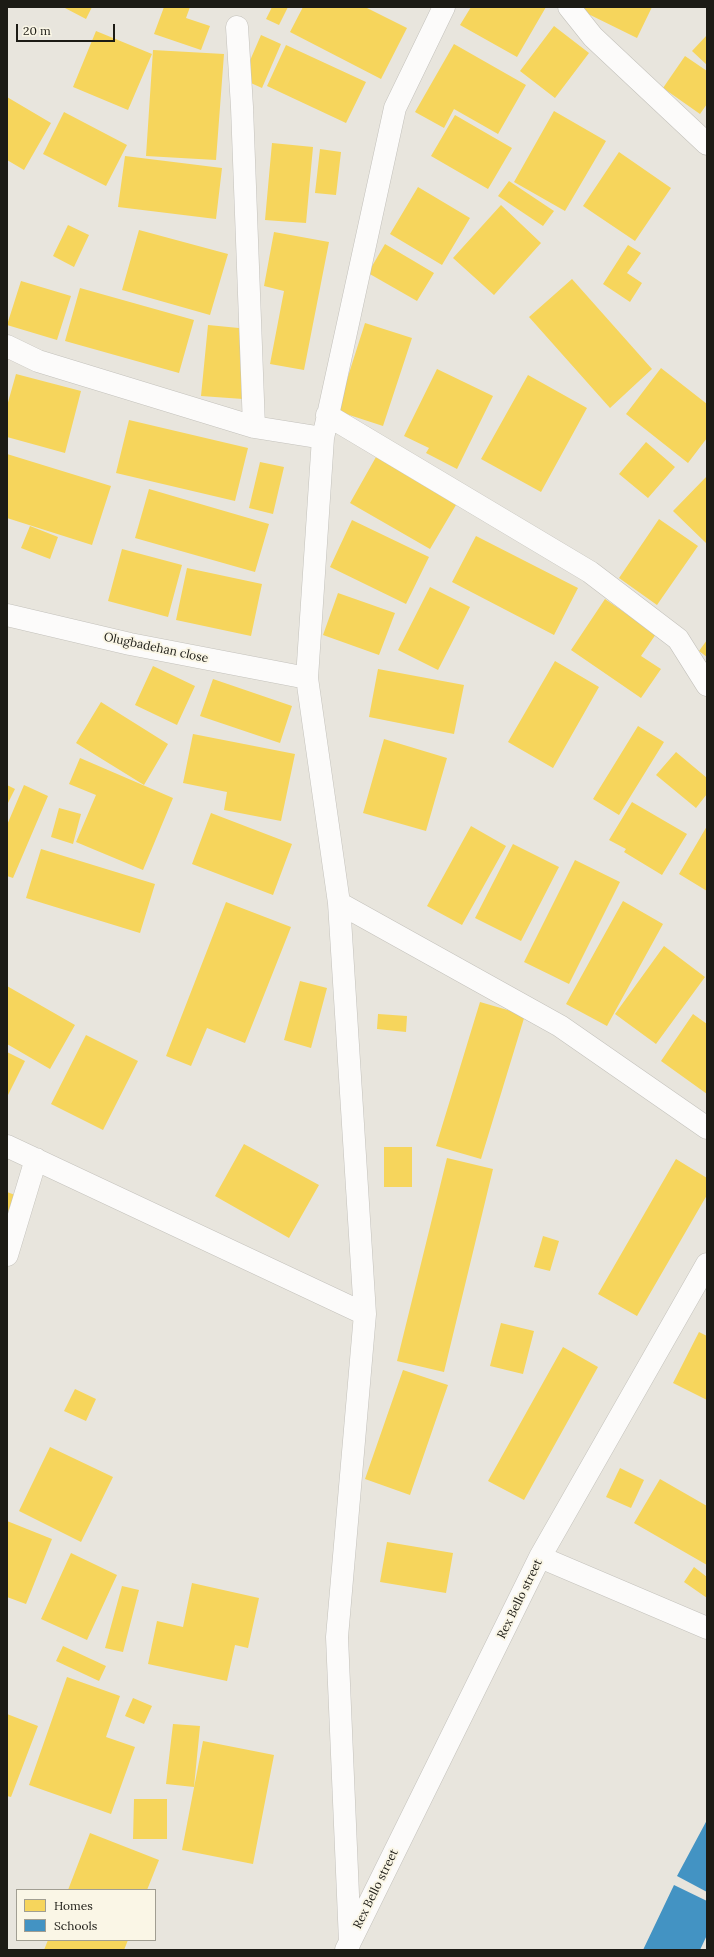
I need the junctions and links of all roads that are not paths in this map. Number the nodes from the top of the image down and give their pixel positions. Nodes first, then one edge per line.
1 (444, 7) edge
2 (568, 7) edge
3 (237, 27) dead end
4 (707, 144) edge
5 (7, 346) edge
6 (327, 415) junction
7 (254, 427) junction
8 (322, 438) junction
9 (7, 615) edge
10 (307, 678) junction
11 (707, 685) edge
12 (339, 903) junction
13 (707, 1128) edge
14 (7, 1146) edge
15 (36, 1159) junction
16 (7, 1255) edge
17 (707, 1264) edge
18 (365, 1314) junction
19 (540, 1557) junction
20 (707, 1628) edge
21 (348, 1946) edge

1 - 6 street
2 - 4 street
3 - 7 street
5 - 7 street
6 - 8 street
6 - 11 street
7 - 8 street
8 - 10 street
9 - 10 street, Olugbadehan close
10 - 12 street
12 - 13 street
12 - 18 street
14 - 15 street
15 - 16 street
15 - 18 street
17 - 19 street, Rex Bello street
18 - 21 street
19 - 20 street
19 - 21 street, Rex Bello street

